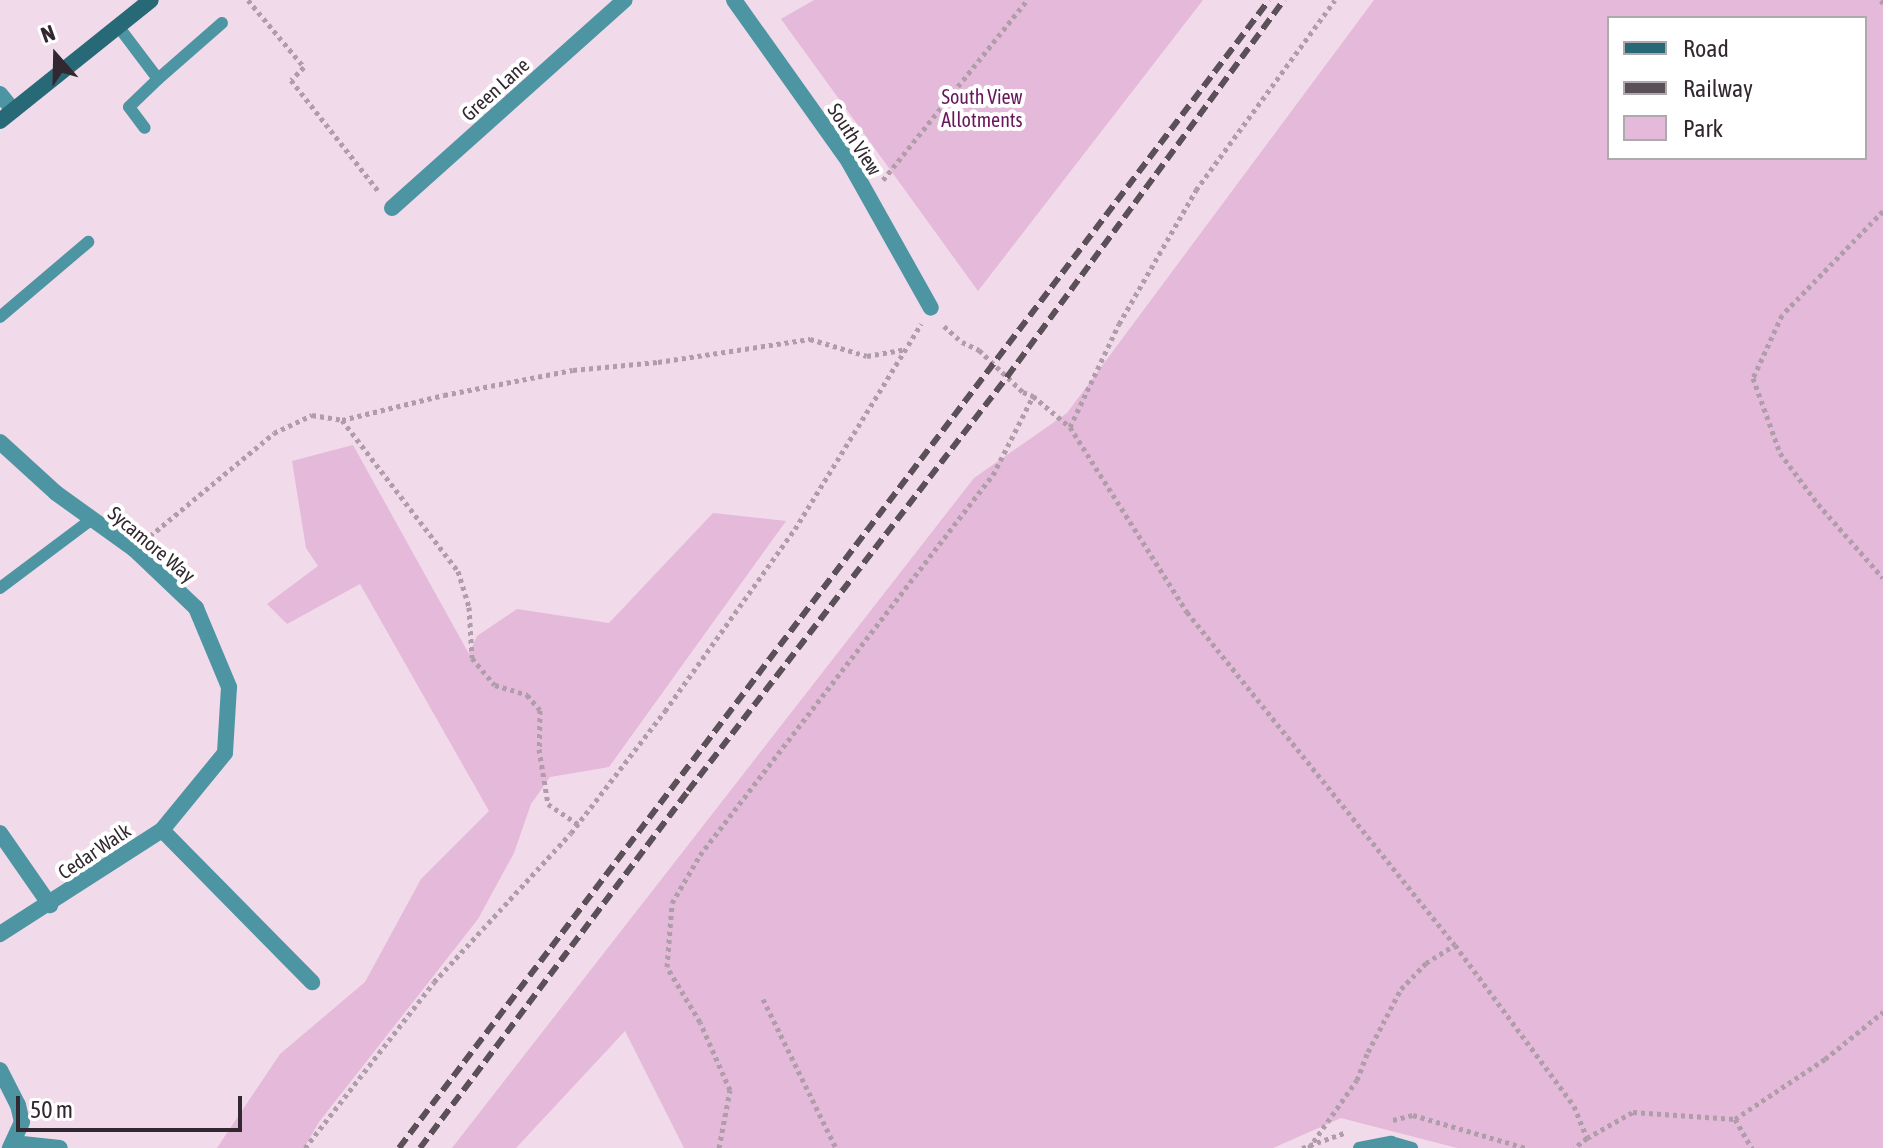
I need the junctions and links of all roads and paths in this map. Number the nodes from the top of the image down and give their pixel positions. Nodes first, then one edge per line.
1 (151, 0) edge
2 (248, 0) edge
3 (625, 0) edge
4 (734, 0) edge
5 (1027, 0) edge
6 (1335, 0) edge
7 (222, 23) dead end
8 (118, 26) junction
9 (158, 79) junction
10 (0, 94) edge
11 (13, 110) junction
12 (0, 121) edge
13 (145, 128) dead end
14 (869, 197) junction
15 (392, 208) joint
16 (1883, 211) edge
17 (88, 242) dead end
18 (931, 308) junction
19 (0, 317) edge
20 (905, 349) junction
21 (1033, 396) junction
22 (342, 420) junction
23 (1070, 427) junction
24 (0, 442) edge
25 (92, 519) junction
26 (134, 549) junction
27 (1883, 578) edge
28 (0, 588) edge
29 (578, 824) junction
30 (162, 830) junction
31 (0, 833) edge
32 (50, 905) junction
33 (0, 934) edge
34 (1455, 945) junction
35 (312, 982) dead end
36 (763, 999) dead end
37 (1883, 1012) edge
38 (0, 1070) edge
39 (1735, 1119) junction
40 (1587, 1138) junction
41 (12, 1146) edge
42 (60, 1148) edge
43 (305, 1148) edge
44 (719, 1148) edge
45 (836, 1148) edge
46 (1309, 1148) edge
47 (1359, 1148) edge
48 (1412, 1148) edge
49 (1574, 1148) edge
50 (1752, 1148) edge

1 - 8 main road
2 - 15 path
3 - 15 street, Green Lane
4 - 14 street, South View
5 - 14 path
6 - 23 path
7 - 9 lane
8 - 9 lane
8 - 11 main road
9 - 13 lane
10 - 11 street
11 - 12 main road
14 - 18 street, South View
16 - 27 path
17 - 19 lane
18 - 20 path
18 - 21 path
20 - 22 path
20 - 29 path
21 - 23 path
21 - 44 path
22 - 26 path
22 - 29 path
23 - 34 path
24 - 25 street, Sycamore Way
25 - 26 street, Sycamore Way
25 - 28 lane
26 - 30 street, Sycamore Way
29 - 43 path
30 - 32 street, Cedar Walk
30 - 35 street
31 - 32 street, Cedar Walk
32 - 33 street, Cedar Walk
34 - 40 path
34 - 46 path
36 - 45 path
37 - 39 path
38 - 41 street
39 - 40 path
39 - 50 path
40 - 49 path
41 - 42 street
47 - 48 lane

